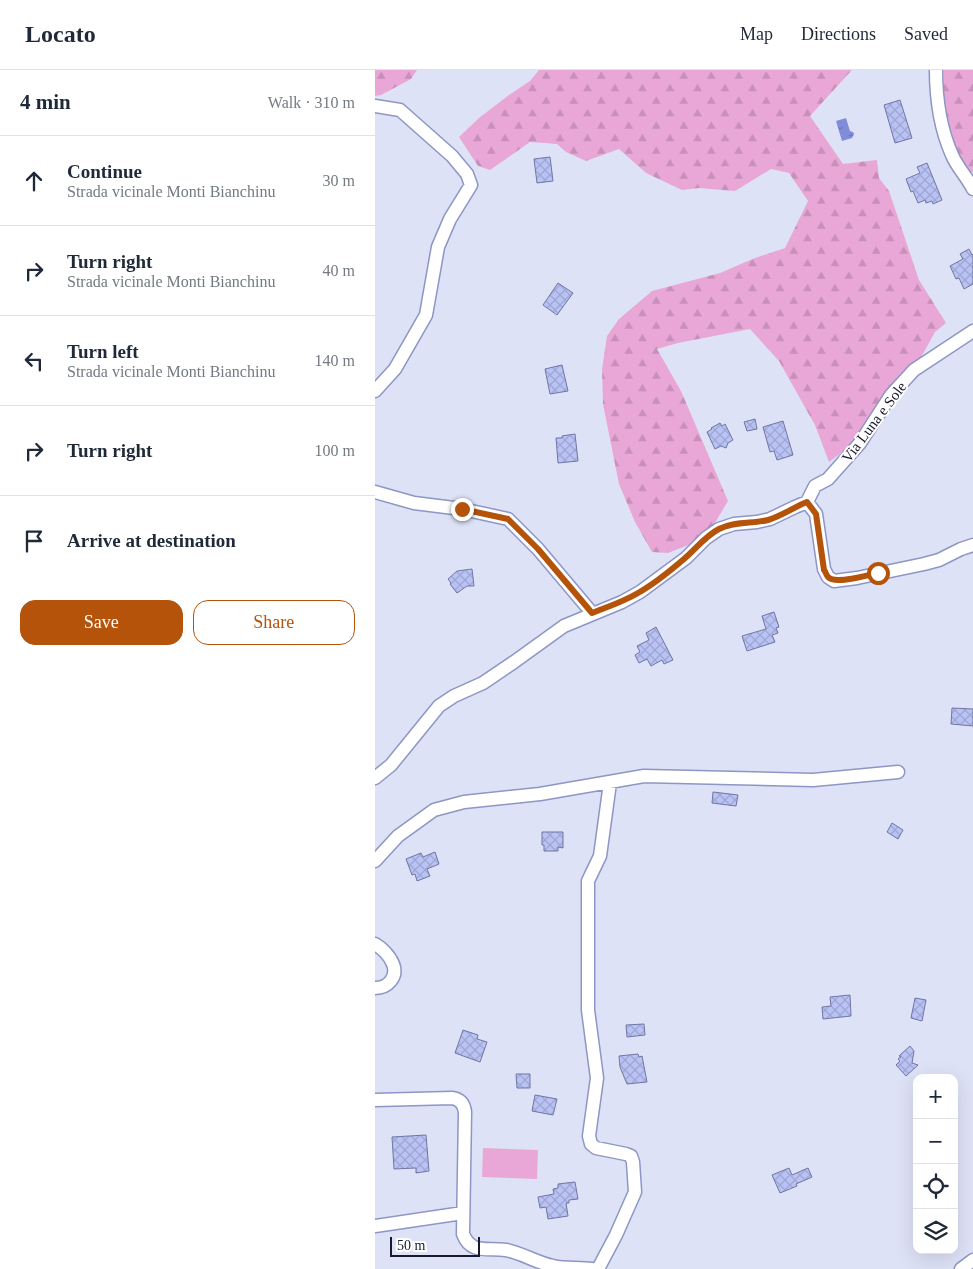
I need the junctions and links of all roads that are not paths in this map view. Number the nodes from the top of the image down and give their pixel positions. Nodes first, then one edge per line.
1 (935, 70) edge
2 (375, 106) edge
3 (972, 186) edge
4 (973, 331) edge
5 (375, 391) edge
6 (375, 492) edge
7 (807, 502) junction
8 (973, 545) edge
9 (592, 613) junction
10 (898, 772) dead end
11 (375, 778) edge
12 (610, 782) junction
13 (375, 861) edge
14 (375, 944) edge
15 (375, 988) edge
16 (375, 1100) edge
17 (463, 1213) junction
18 (375, 1226) edge
19 (973, 1260) edge
20 (592, 1269) edge
21 (598, 1269) edge
22 (961, 1269) edge

1 - 3 street
2 - 5 street
4 - 7 street, Via Luna e Sole
6 - 9 street
7 - 8 street
7 - 9 street
9 - 11 street
10 - 12 street
12 - 13 street
12 - 21 street
14 - 15 street
16 - 17 street
17 - 18 street
17 - 20 street
19 - 22 street

